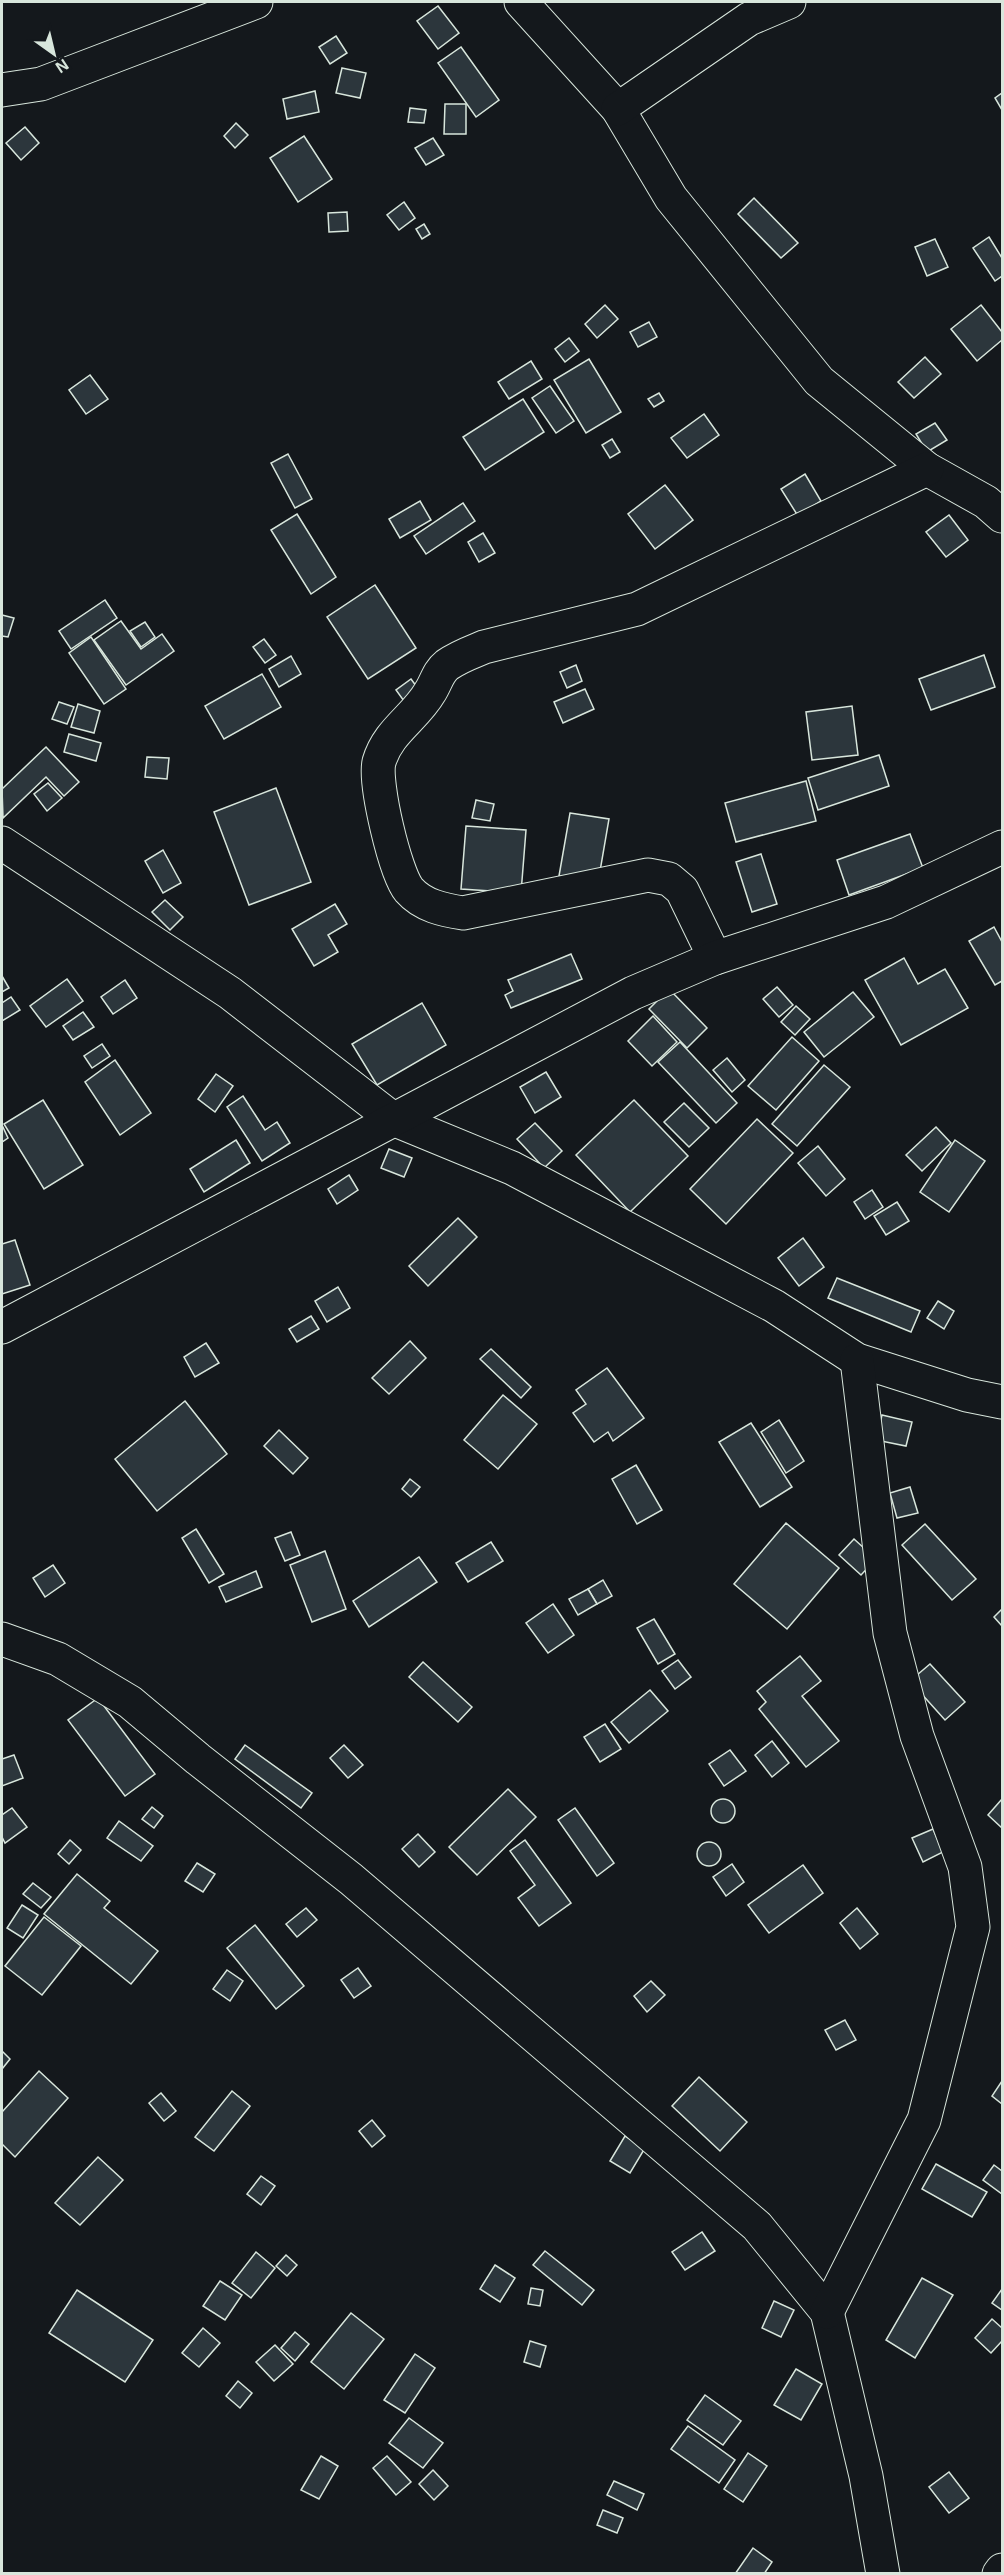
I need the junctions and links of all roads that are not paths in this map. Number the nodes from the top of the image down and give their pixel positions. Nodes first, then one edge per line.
1 (256, 2) edge
2 (521, 2) edge
3 (789, 2) edge
4 (2, 90) edge
5 (618, 109) junction
6 (927, 469) junction
7 (997, 500) edge
8 (2, 843) edge
9 (1002, 847) edge
10 (715, 958) junction
11 (393, 1119) junction
12 (2, 1327) edge
13 (857, 1360) junction
14 (1002, 1402) edge
15 (2, 1639) edge
16 (827, 2312) junction
17 (1002, 2570) edge
18 (883, 2574) edge
19 (999, 2574) edge

1 - 4 street
2 - 5 street
3 - 5 street
5 - 6 street
6 - 7 street
6 - 10 street
8 - 11 street
9 - 10 street
10 - 11 street
11 - 12 street
11 - 13 street
13 - 14 street
13 - 16 street
15 - 16 street
16 - 18 street
17 - 19 street

